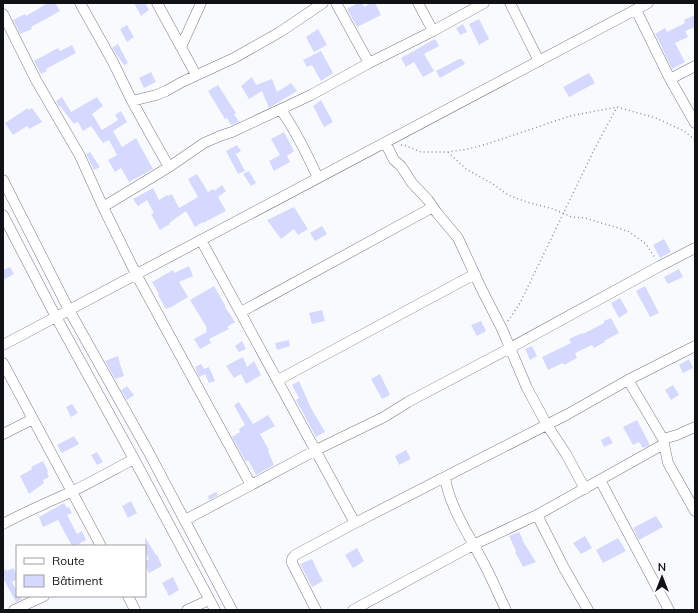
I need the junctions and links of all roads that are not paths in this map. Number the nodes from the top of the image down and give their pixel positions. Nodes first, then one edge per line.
1 (80, 3) edge
2 (157, 3) edge
3 (201, 3) edge
4 (323, 3) edge
5 (336, 3) edge
6 (418, 3) edge
7 (484, 3) edge
8 (510, 3) edge
9 (648, 3) edge
10 (636, 10) junction
11 (3, 14) edge
12 (433, 31) junction
13 (181, 47) junction
14 (539, 61) junction
15 (369, 63) junction
16 (695, 66) edge
17 (196, 75) junction
18 (670, 79) junction
19 (132, 101) junction
20 (281, 110) junction
21 (695, 122) edge
22 (386, 146) junction
23 (169, 167) junction
24 (318, 178) junction
25 (3, 180) edge
26 (103, 207) junction
27 (433, 207) junction
28 (3, 215) edge
29 (201, 240) junction
30 (695, 248) edge
31 (136, 274) junction
32 (475, 274) junction
33 (69, 310) junction
34 (241, 312) junction
35 (56, 317) junction
36 (3, 344) edge
37 (695, 346) edge
38 (510, 348) junction
39 (3, 363) edge
40 (278, 380) junction
41 (628, 380) junction
42 (33, 419) junction
43 (547, 425) junction
44 (695, 427) edge
45 (3, 434) edge
46 (663, 442) junction
47 (316, 450) junction
48 (134, 459) junction
49 (445, 477) junction
50 (600, 480) junction
51 (251, 486) junction
52 (585, 488) junction
53 (72, 491) junction
54 (695, 512) edge
55 (537, 515) junction
56 (184, 520) junction
57 (355, 522) junction
58 (3, 524) edge
59 (100, 545) edge
60 (473, 545) junction
61 (42, 597) edge
62 (128, 597) edge
63 (209, 600) junction
64 (14, 610) edge
65 (135, 610) edge
66 (186, 610) edge
67 (215, 610) edge
68 (232, 610) edge
69 (316, 610) edge
70 (353, 610) edge
71 (505, 610) edge
72 (588, 610) edge
73 (669, 610) edge

1 - 19 street
2 - 13 street
3 - 13 street
4 - 17 street
5 - 15 street
6 - 12 street
7 - 12 street
8 - 14 street
9 - 10 street
10 - 14 street
10 - 18 street
11 - 26 street
12 - 15 street
13 - 17 street
14 - 22 street
15 - 20 street
16 - 18 street
17 - 19 street
18 - 21 street
19 - 23 street
20 - 23 street
20 - 24 street
22 - 24 street
22 - 27 street
23 - 26 street
24 - 29 street
25 - 33 street
26 - 31 street
27 - 32 street
27 - 34 street
28 - 35 street
29 - 31 street
29 - 34 street
30 - 38 street
31 - 33 street
31 - 51 street
32 - 38 street
32 - 40 street
33 - 35 street
33 - 56 street
34 - 40 street
35 - 36 street
35 - 48 street
37 - 41 street
38 - 43 street
38 - 47 street
39 - 42 street
40 - 47 street
41 - 43 street
41 - 46 street
42 - 45 street
42 - 53 street
43 - 49 street
43 - 52 street
44 - 46 street
46 - 50 street
46 - 54 street
47 - 51 street
47 - 57 street
48 - 53 street
48 - 63 street
49 - 57 street
49 - 60 street
50 - 52 street
50 - 73 street
51 - 56 street
52 - 55 street
53 - 58 street
53 - 59 street
55 - 60 street
55 - 72 street
56 - 68 street
57 - 69 street
60 - 70 street
60 - 71 street
61 - 64 street
62 - 65 street
63 - 66 street
63 - 67 street

